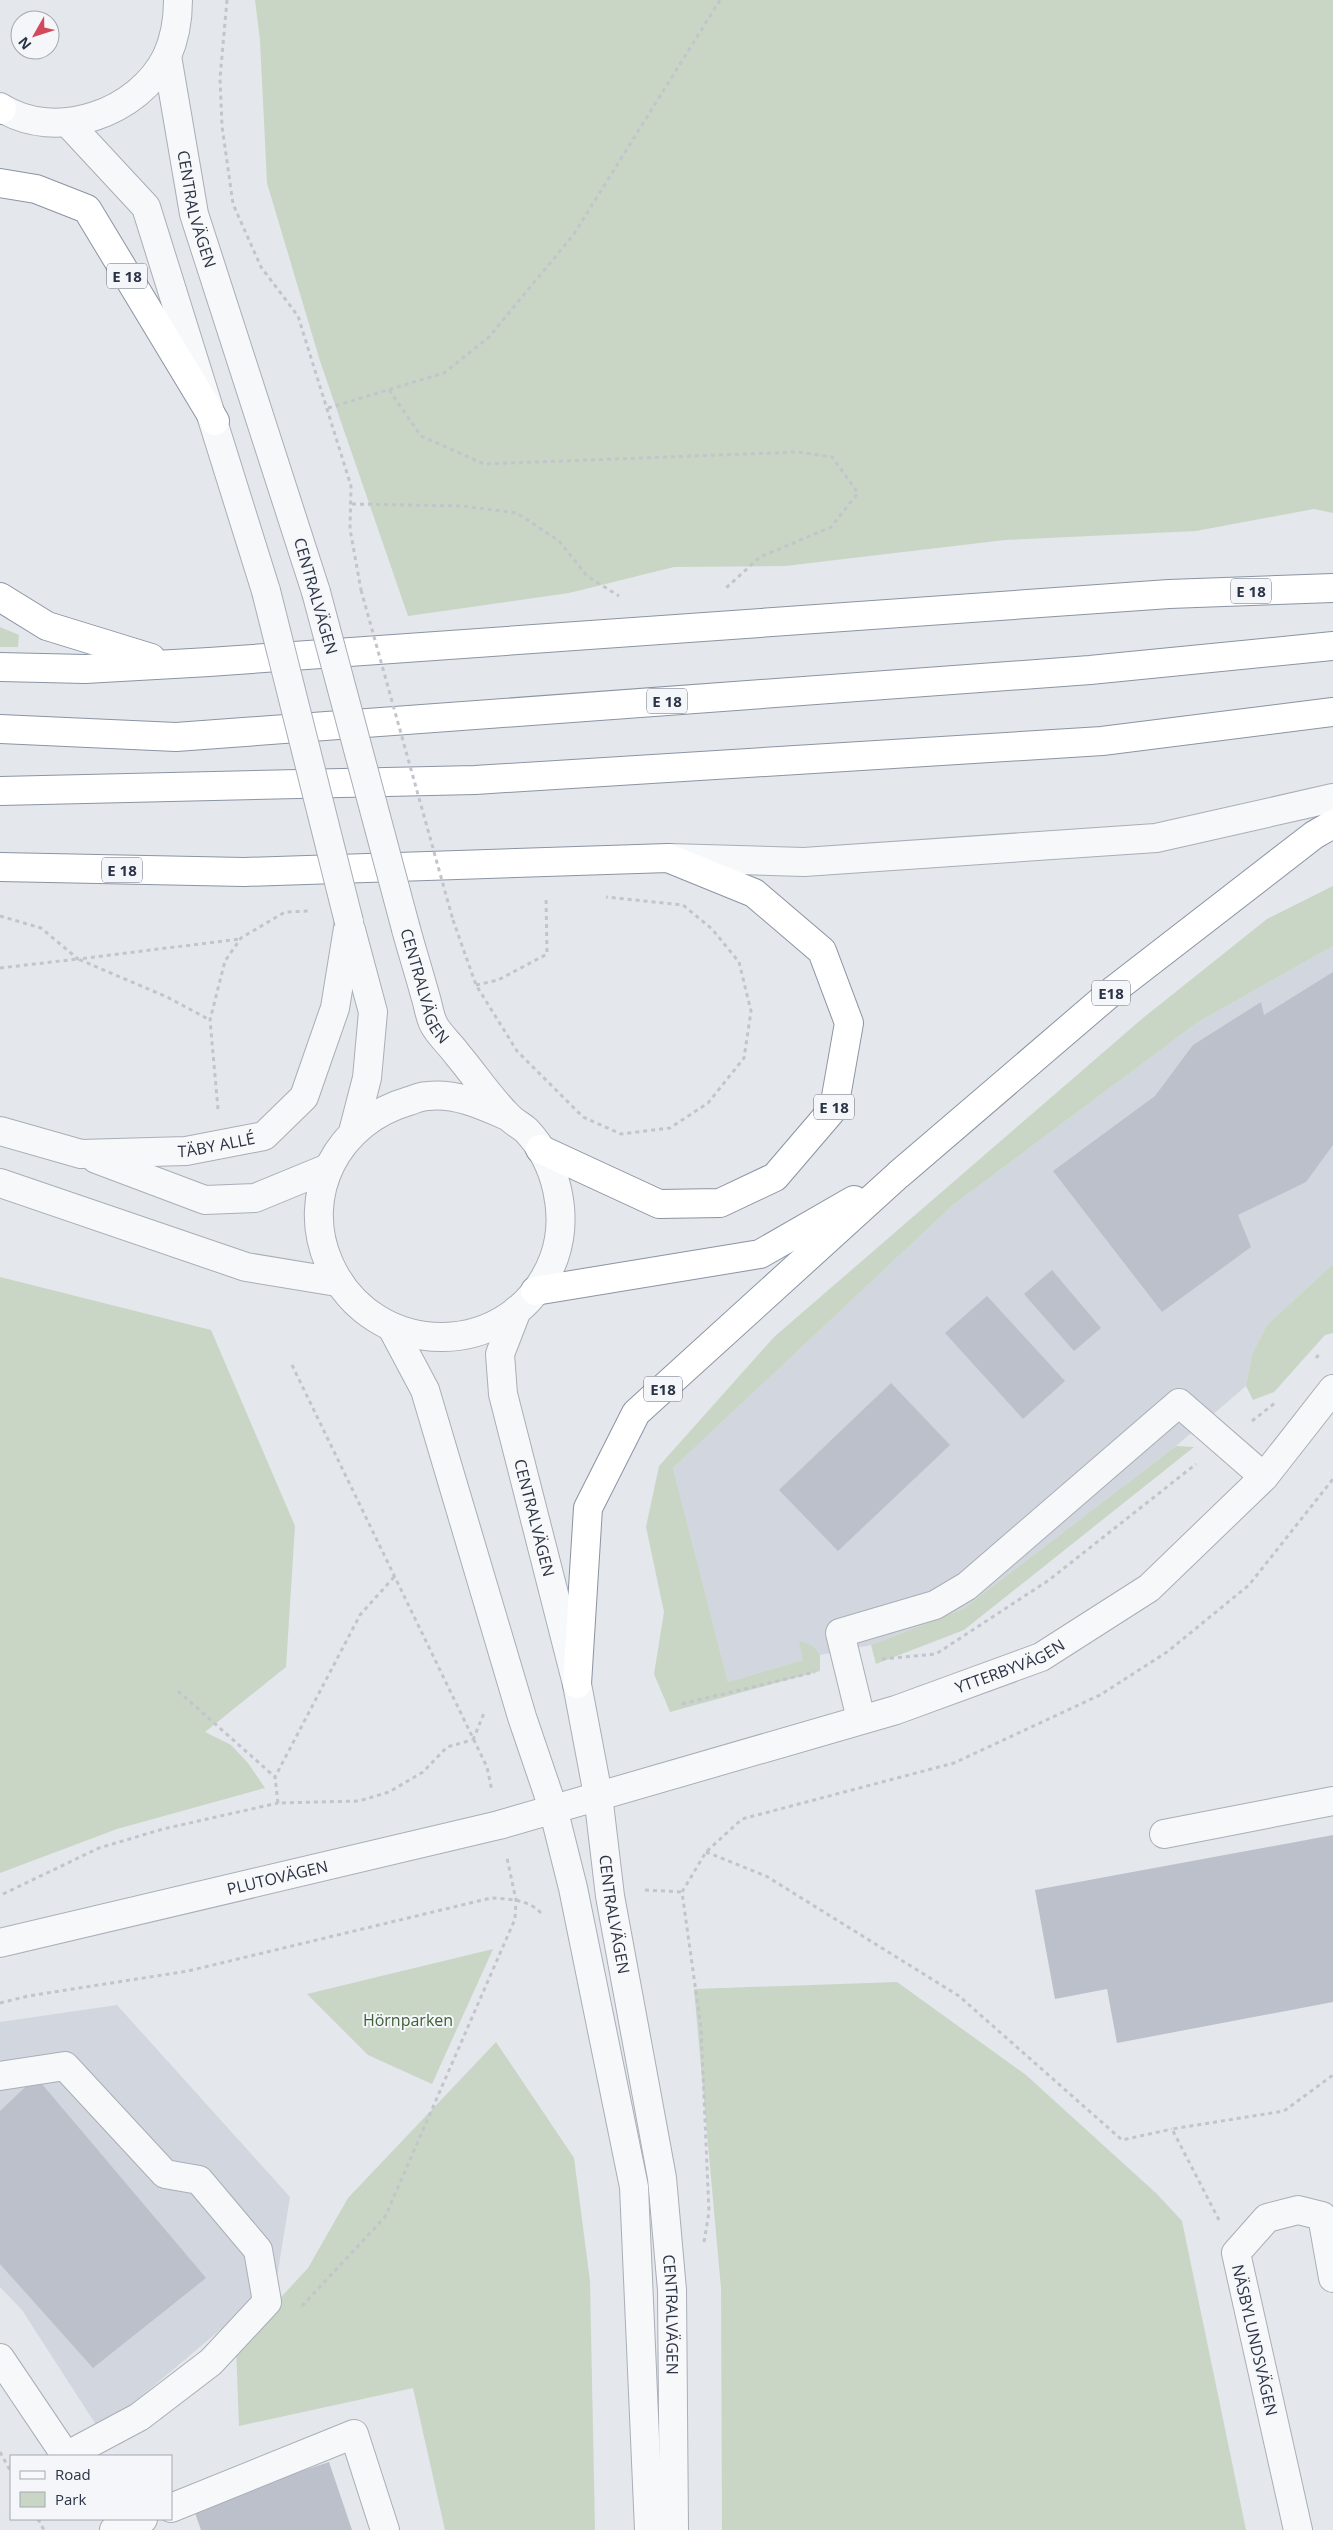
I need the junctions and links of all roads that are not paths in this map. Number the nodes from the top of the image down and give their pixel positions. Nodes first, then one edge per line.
1 (178, 0) edge
2 (167, 56) junction
3 (1, 108) edge
4 (68, 122) junction
5 (0, 183) edge
6 (215, 421) junction
7 (1333, 588) edge
8 (0, 597) edge
9 (1333, 646) edge
10 (167, 663) junction
11 (0, 668) edge
12 (1333, 712) edge
13 (0, 729) edge
14 (0, 792) edge
15 (1333, 798) edge
16 (1333, 824) edge
17 (668, 858) junction
18 (0, 867) edge
19 (349, 922) junction
20 (507, 1116) junction
21 (0, 1131) edge
22 (353, 1132) junction
23 (540, 1148) junction
24 (81, 1154) junction
25 (328, 1168) junction
26 (898, 1175) junction
27 (0, 1183) edge
28 (337, 1282) junction
29 (526, 1301) junction
30 (392, 1328) junction
31 (1333, 1389) edge
32 (1264, 1477) junction
33 (577, 1684) junction
34 (861, 1720) junction
35 (598, 1796) junction
36 (1333, 1801) edge
37 (553, 1808) junction
38 (1164, 1834) dead end
39 (0, 1944) edge
40 (0, 2076) edge
41 (1333, 2278) edge
42 (0, 2358) edge
43 (65, 2455) edge
44 (68, 2455) edge
45 (172, 2508) edge
46 (140, 2520) edge
47 (114, 2530) edge
48 (385, 2530) edge
49 (649, 2530) edge
50 (674, 2530) edge
51 (1298, 2530) edge

1 - 2 street, CENTRALVÄGEN
2 - 4 street, CENTRALVÄGEN
2 - 20 street, CENTRALVÄGEN, bridge
3 - 4 street, CENTRALVÄGEN
4 - 6 street, CENTRALVÄGEN
5 - 6 highway, E 18
6 - 19 street, CENTRALVÄGEN, bridge
7 - 10 highway, E 18
8 - 10 highway, E 18
9 - 13 highway, E 18
10 - 11 highway
12 - 14 highway
15 - 17 street
16 - 26 highway, E18
17 - 18 highway, E 18
17 - 23 highway, E 18
19 - 22 street, CENTRALVÄGEN
19 - 24 street, TÄBY ALLÉ
20 - 22 street, CENTRALVÄGEN
20 - 23 street, CENTRALVÄGEN
21 - 24 street, TÄBY ALLÉ
22 - 25 street, CENTRALVÄGEN
23 - 29 street, CENTRALVÄGEN
24 - 25 street, TÄBY ALLÉ
25 - 28 street, CENTRALVÄGEN
26 - 29 highway, E18
26 - 33 highway, E18
27 - 28 street
28 - 30 street, CENTRALVÄGEN
29 - 30 street, CENTRALVÄGEN
29 - 33 street, CENTRALVÄGEN
30 - 37 street, CENTRALVÄGEN
31 - 32 street, YTTERBYVÄGEN
32 - 34 street, YTTERBYVÄGEN
32 - 34 street
33 - 35 street, CENTRALVÄGEN
34 - 35 street, YTTERBYVÄGEN
35 - 37 street, PLUTOVÄGEN
35 - 50 street, CENTRALVÄGEN
36 - 38 street
37 - 39 street, PLUTOVÄGEN
37 - 49 street, CENTRALVÄGEN
40 - 44 street
41 - 51 street, NÄSBYLUNDSVÄGEN
42 - 43 street
45 - 48 street
46 - 47 street

